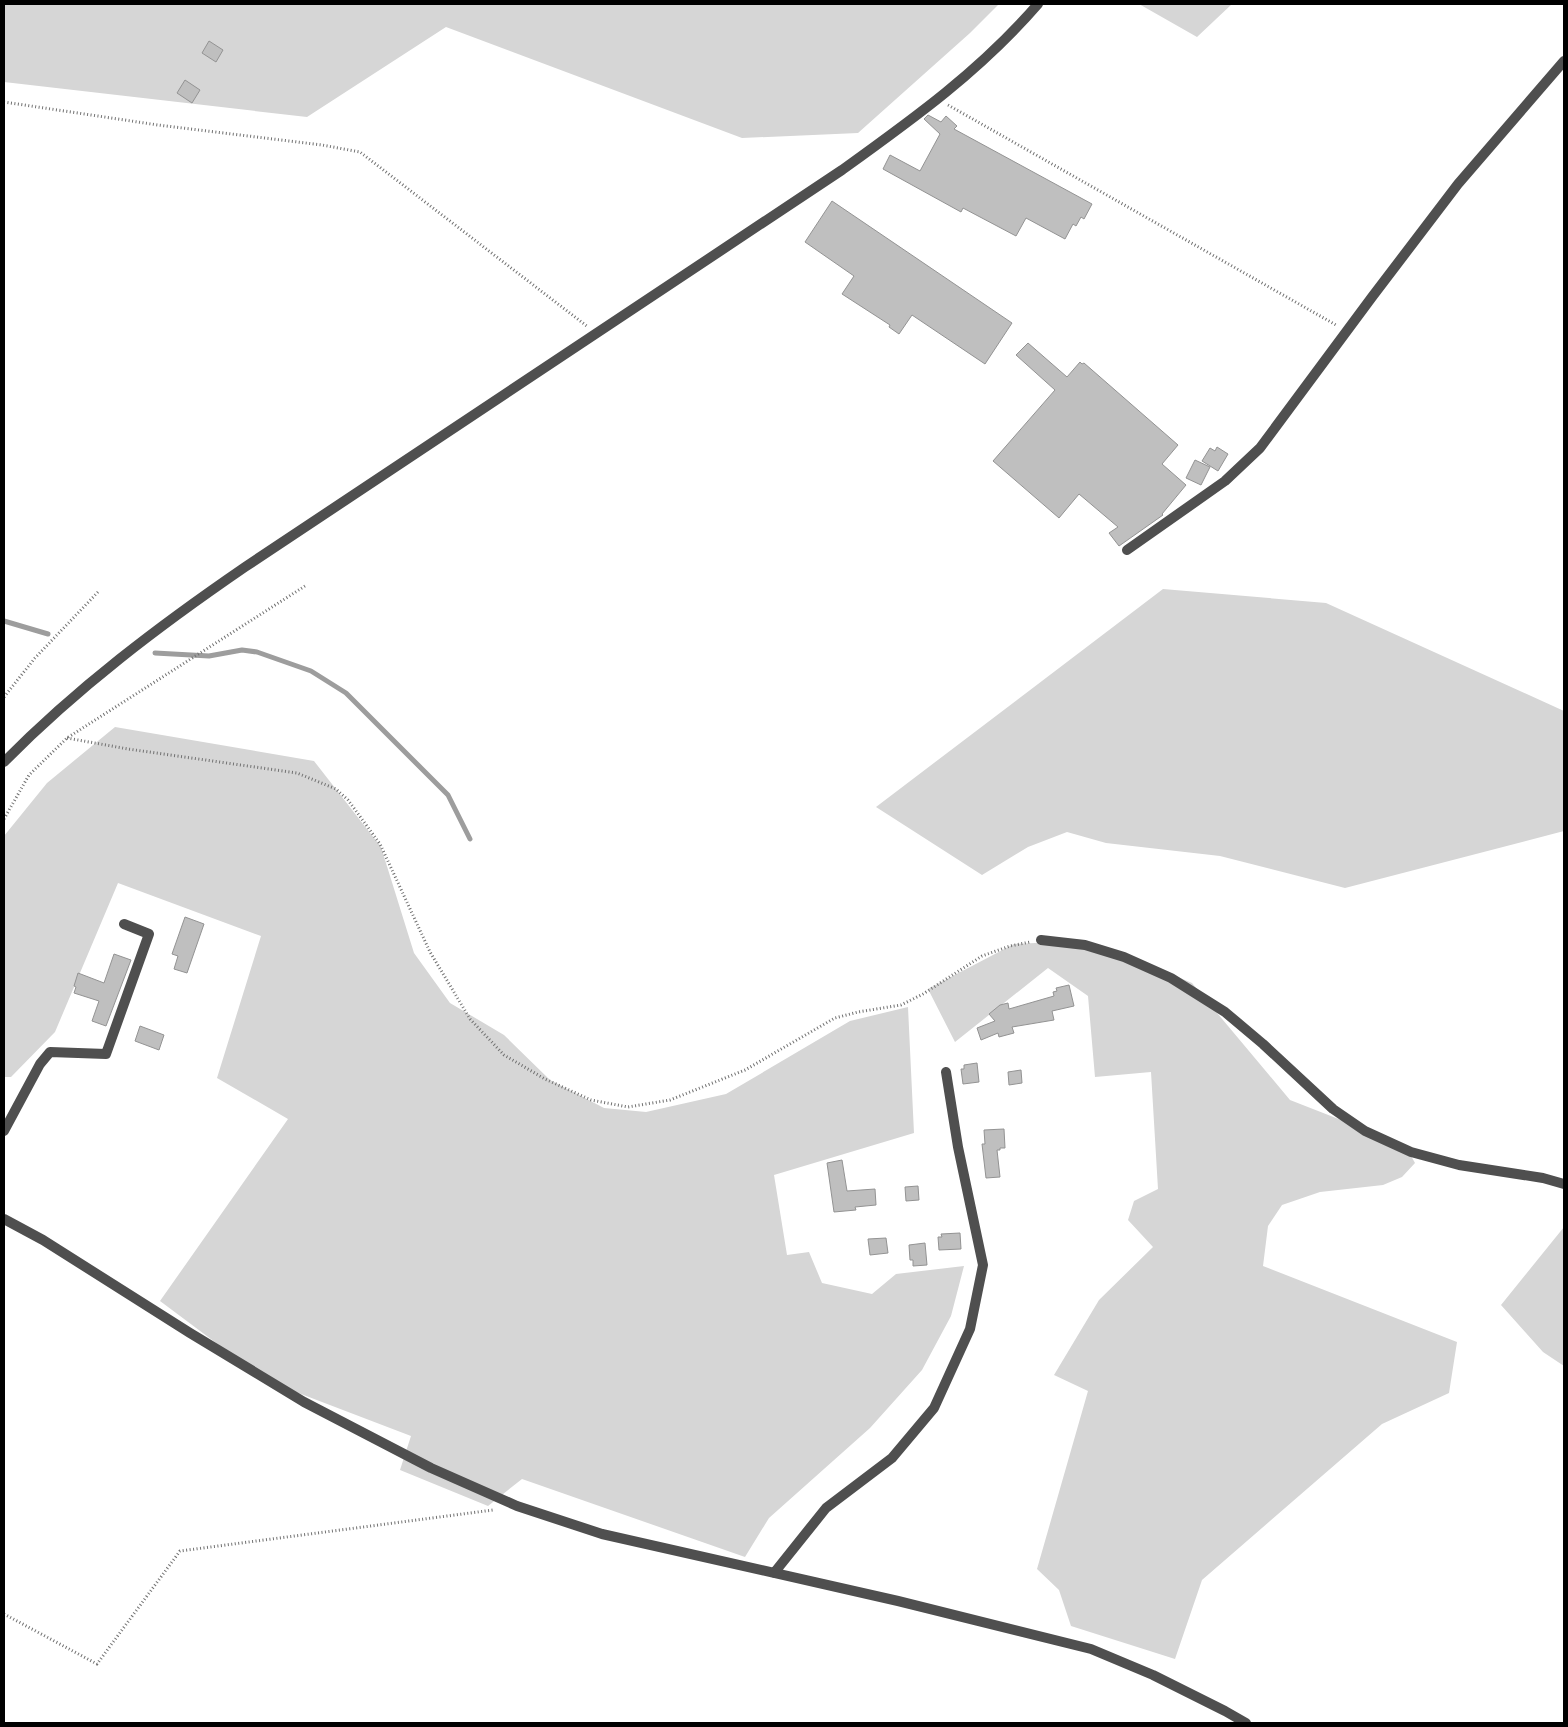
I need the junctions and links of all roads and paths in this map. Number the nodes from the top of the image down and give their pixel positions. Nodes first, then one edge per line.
1 (1038, 4) edge
2 (1564, 61) edge
3 (938, 100) junction
4 (4, 102) edge
5 (1346, 330) junction
6 (596, 333) junction
7 (1126, 550) dead end
8 (305, 586) dead end
9 (99, 591) dead end
10 (4, 696) edge
11 (67, 738) junction
12 (4, 762) edge
13 (4, 819) edge
14 (124, 924) dead end
15 (1041, 940) joint
16 (946, 1072) dead end
17 (4, 1131) edge
18 (1564, 1184) edge
19 (4, 1219) edge
20 (517, 1506) junction
21 (774, 1573) junction
22 (4, 1614) edge
23 (1246, 1723) edge

1 - 3 street
2 - 5 street
3 - 5 path
3 - 6 street
4 - 6 path
5 - 7 street
6 - 12 street
8 - 11 path
9 - 10 path
11 - 13 path
11 - 15 path
14 - 17 street
15 - 18 street
16 - 21 street
19 - 20 street
20 - 21 street
20 - 22 path
21 - 23 street

